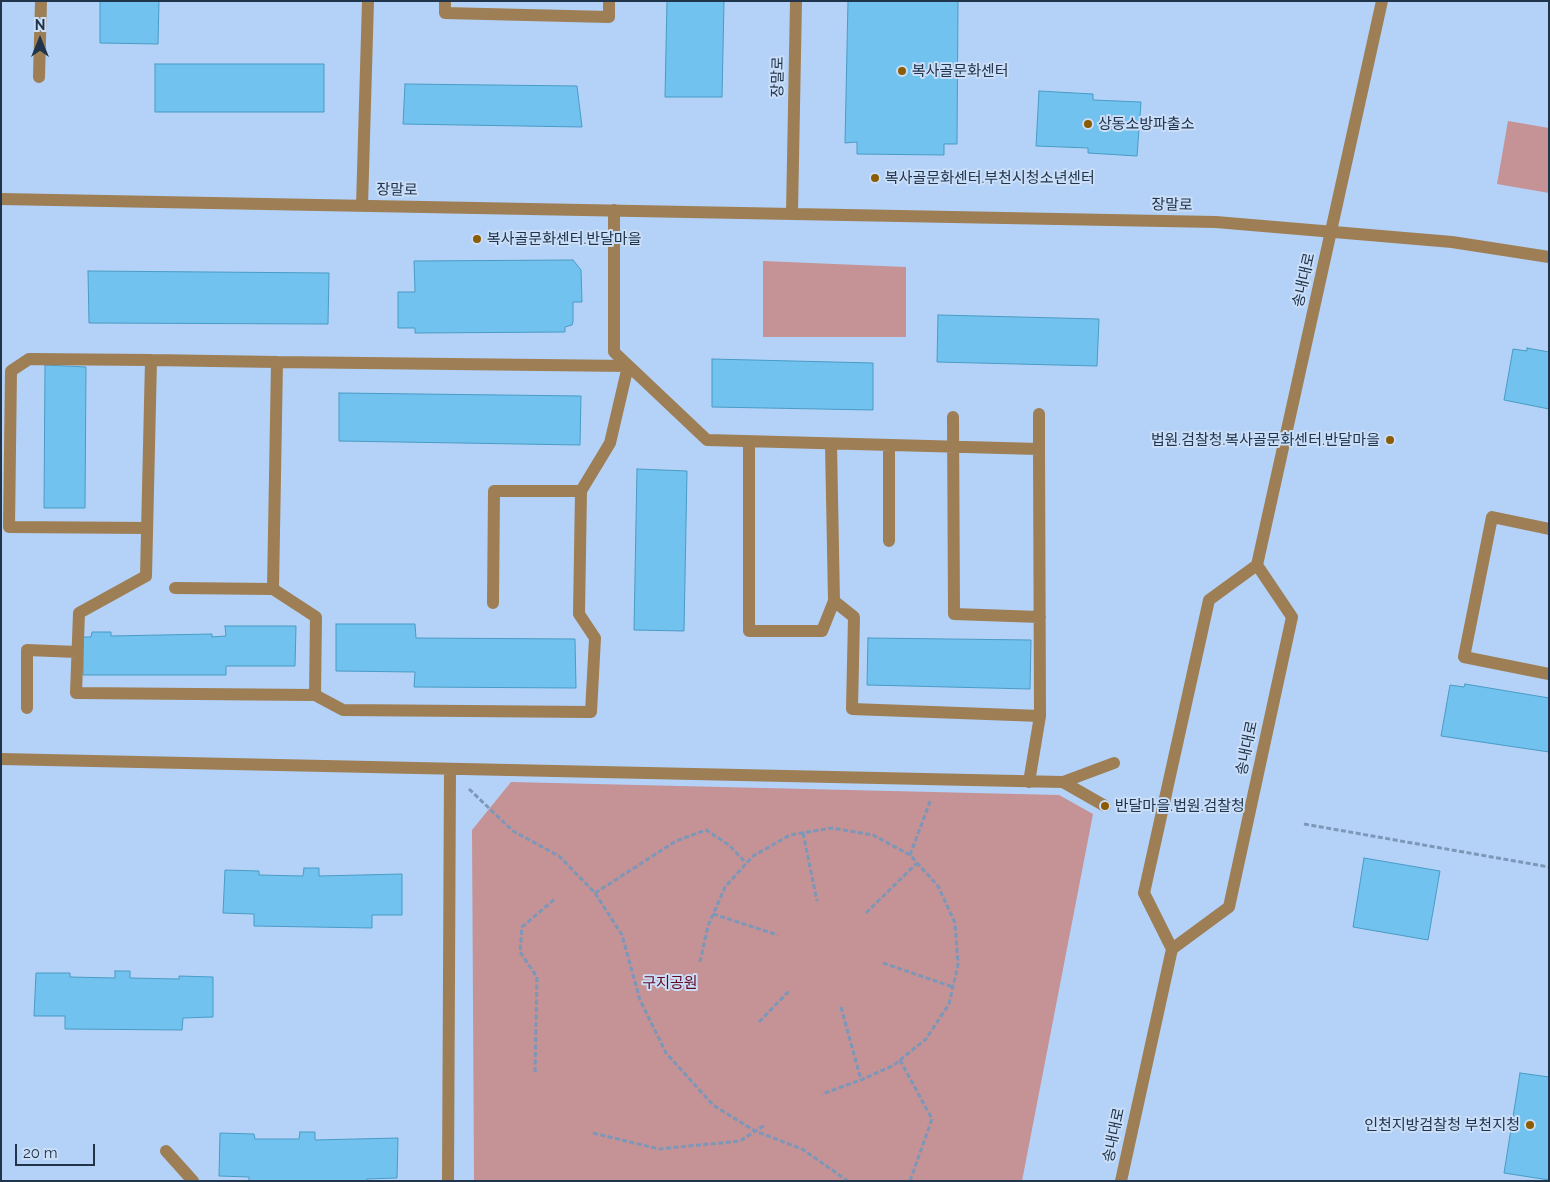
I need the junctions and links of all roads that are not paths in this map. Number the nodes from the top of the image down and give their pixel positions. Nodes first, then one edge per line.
1 (41, 1) edge
2 (368, 1) edge
3 (445, 1) edge
4 (609, 1) edge
5 (796, 1) edge
6 (1382, 1) edge
7 (39, 78) dead end
8 (1, 200) edge
9 (362, 206) junction
10 (614, 210) junction
11 (792, 213) junction
12 (1331, 232) junction
13 (1549, 257) edge
14 (151, 360) junction
15 (277, 362) junction
16 (628, 366) junction
17 (1038, 414) dead end
18 (953, 417) dead end
19 (749, 442) junction
20 (831, 444) junction
21 (889, 445) junction
22 (954, 447) junction
23 (1038, 449) junction
24 (581, 491) junction
25 (147, 528) junction
26 (1549, 529) edge
27 (889, 540) dead end
28 (1258, 565) junction
29 (175, 588) dead end
30 (273, 589) junction
31 (834, 601) junction
32 (493, 603) dead end
33 (1040, 617) junction
34 (77, 652) junction
35 (1549, 674) edge
36 (315, 695) junction
37 (27, 708) dead end
38 (1040, 716) junction
39 (1, 759) edge
40 (1114, 762) dead end
41 (450, 769) junction
42 (1029, 782) junction
43 (1062, 782) junction
44 (1105, 806) dead end
45 (1172, 949) junction
46 (166, 1151) dead end
47 (193, 1181) edge
48 (448, 1181) edge
49 (1121, 1181) edge

1 - 7 street
2 - 9 street
3 - 4 street
5 - 11 street, 장말로
6 - 12 street, 송내대로
8 - 9 street, 장말로
9 - 10 street, 장말로
10 - 11 street, 장말로
10 - 16 street
11 - 12 street, 장말로
12 - 13 street, 장말로
12 - 28 street, 송내대로
14 - 15 street
14 - 25 street
14 - 25 street
15 - 16 street
15 - 30 street
16 - 19 street
16 - 24 street
17 - 23 street
18 - 22 street
19 - 20 street
19 - 31 street
20 - 21 street
20 - 31 street
21 - 22 street
21 - 27 street
22 - 23 street
22 - 33 street
23 - 33 street
24 - 32 street
24 - 36 street
25 - 34 street
26 - 35 street
28 - 45 street
28 - 45 street, 송내대로
29 - 30 street
30 - 36 street
31 - 38 street
33 - 38 street
34 - 36 street
34 - 37 street
38 - 42 street
39 - 41 street
40 - 43 street
41 - 42 street
41 - 48 street
42 - 43 street
43 - 44 street
45 - 49 street, 송내대로
46 - 47 street

